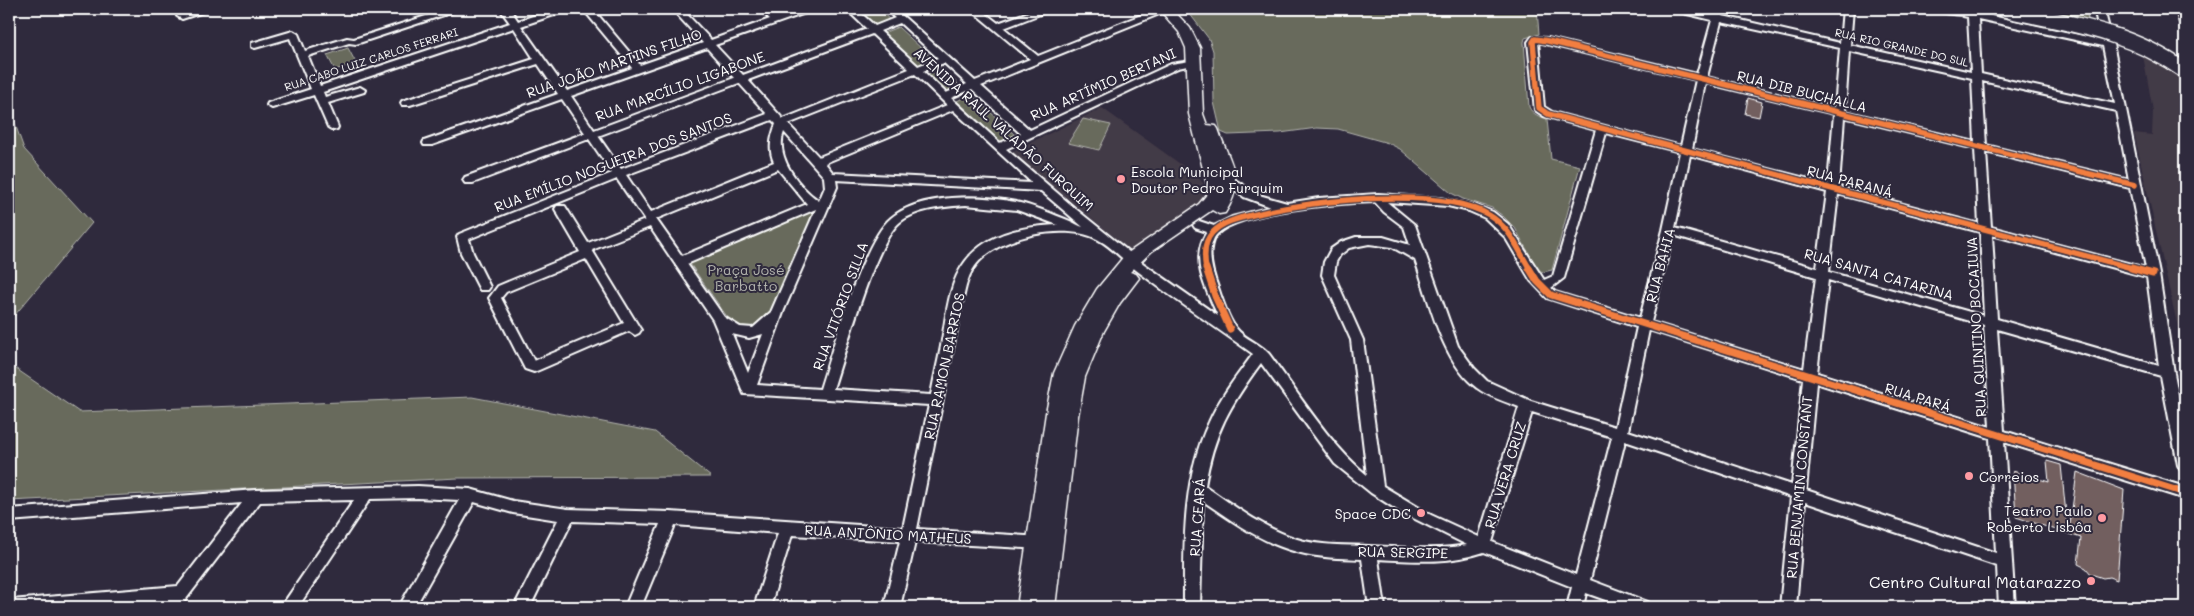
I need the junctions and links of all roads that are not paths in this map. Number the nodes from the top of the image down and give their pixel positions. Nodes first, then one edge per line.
1 (207, 9) edge
2 (457, 9) edge
3 (505, 9) edge
4 (563, 9) edge
5 (588, 9) edge
6 (677, 9) edge
7 (764, 9) edge
8 (808, 9) edge
9 (851, 9) edge
10 (890, 9) edge
11 (975, 9) edge
12 (1045, 9) edge
13 (1165, 9) edge
14 (1176, 9) edge
15 (1678, 9) edge
16 (1848, 9) edge
17 (1942, 9) edge
18 (2099, 9) edge
19 (2004, 10) edge
20 (181, 12) edge
21 (1957, 12) junction
22 (1719, 13) edge
23 (1973, 15) junction
24 (776, 20) junction
25 (902, 20) junction
26 (515, 25) junction
27 (997, 27) junction
28 (873, 30) junction
29 (709, 44) junction
30 (2108, 44) junction
31 (255, 45) dead end
32 (1844, 46) junction
33 (302, 55) junction
34 (945, 59) junction
35 (541, 60) junction
36 (1036, 60) junction
37 (1193, 62) junction
38 (638, 69) junction
39 (916, 70) junction
40 (2185, 71) edge
41 (1976, 76) junction
42 (742, 79) junction
43 (1701, 79) junction
44 (974, 85) junction
45 (317, 90) junction
46 (360, 90) dead end
47 (565, 94) junction
48 (944, 97) junction
49 (322, 101) junction
50 (406, 103) dead end
51 (272, 105) dead end
52 (954, 106) junction
53 (2121, 109) junction
54 (1542, 111) joint
55 (1839, 113) junction
56 (778, 119) junction
57 (332, 127) dead end
58 (1602, 129) junction
59 (592, 134) junction
60 (1028, 134) junction
61 (428, 143) dead end
62 (999, 148) junction
63 (1980, 148) junction
64 (1686, 151) junction
65 (818, 162) junction
66 (780, 164) junction
67 (619, 174) junction
68 (830, 176) junction
69 (1224, 179) junction
70 (469, 180) dead end
71 (2135, 185) junction
72 (1042, 187) junction
73 (1833, 190) junction
74 (1378, 198) junction
75 (1217, 204) junction
76 (819, 205) junction
77 (1288, 206) junction
78 (561, 209) dead end
79 (650, 218) junction
80 (1051, 218) junction
81 (1207, 228) junction
82 (1985, 229) junction
83 (1082, 230) junction
84 (1669, 230) junction
85 (1018, 234) junction
86 (1101, 237) junction
87 (584, 248) junction
88 (1419, 257) junction
89 (680, 262) junction
90 (1135, 263) junction
91 (1822, 273) junction
92 (2153, 274) junction
93 (1542, 286) junction
94 (484, 287) dead end
95 (778, 310) junction
96 (719, 319) junction
97 (1991, 321) junction
98 (1644, 325) junction
99 (1230, 329) junction
100 (1262, 353) junction
101 (2167, 373) junction
102 (1810, 377) junction
103 (749, 390) junction
104 (825, 394) junction
105 (936, 400) junction
106 (1527, 406) junction
107 (1620, 434) junction
108 (1997, 434) junction
109 (2185, 465) edge
110 (1197, 489) junction
111 (1376, 489) junction
112 (366, 493) junction
113 (2185, 493) edge
114 (1799, 494) junction
115 (470, 495) junction
116 (256, 496) junction
117 (9, 515) edge
118 (568, 515) junction
119 (670, 518) junction
120 (788, 528) junction
121 (910, 536) junction
122 (1045, 543) junction
123 (1483, 546) junction
124 (1369, 552) junction
125 (2005, 562) junction
126 (1580, 584) junction
127 (181, 593) junction
128 (11, 607) edge
129 (171, 607) edge
130 (289, 607) edge
131 (407, 607) edge
132 (522, 607) edge
133 (633, 607) edge
134 (762, 607) edge
135 (892, 607) edge
136 (1028, 607) edge
137 (1044, 607) edge
138 (1192, 607) edge
139 (1377, 607) edge
140 (1576, 607) edge
141 (1643, 607) edge
142 (1788, 607) edge
143 (2007, 607) edge

1 - 20 street
2 - 33 street
3 - 26 street
4 - 26 street, RUA CABO LUIZ CARLOS FERRARI
5 - 38 street
6 - 29 street
7 - 24 street
8 - 24 street, RUA JOÃO MARTINS FILHO
9 - 28 street, AVENIDA RAUL VALADÃO FURQUIM
10 - 25 street, AVENIDA RAUL VALADÃO FURQUIM
11 - 27 street
12 - 27 street
13 - 36 street
13 - 37 main road
14 - 69 main road
15 - 22 street, RUA RIO GRANDE DO SUL
16 - 32 street, RUA BENJAMIN CONSTANT
17 - 21 main road
18 - 30 street
19 - 21 main road
19 - 40 main road, bridge
21 - 23 street
22 - 32 street, RUA RIO GRANDE DO SUL
22 - 43 street, RUA BAHIA
23 - 30 street
23 - 41 street, RUA QUINTINO BOCAIUVA
24 - 29 street, RUA JOÃO MARTINS FILHO
25 - 28 street, RUA MARCÍLIO LIGABONE
25 - 34 street, AVENIDA RAUL VALADÃO FURQUIM
26 - 35 street
26 - 45 street, RUA CABO LUIZ CARLOS FERRARI
27 - 36 street
28 - 39 street, AVENIDA RAUL VALADÃO FURQUIM
28 - 42 street, RUA MARCÍLIO LIGABONE
29 - 38 street, RUA JOÃO MARTINS FILHO
29 - 42 street
30 - 53 street
31 - 33 street
32 - 41 street, RUA RIO GRANDE DO SUL
32 - 55 street, RUA BENJAMIN CONSTANT
33 - 45 street
34 - 39 street, RUA EMÍLIO NOGUEIRA DOS SANTOS
34 - 44 street, AVENIDA RAUL VALADÃO FURQUIM
35 - 47 street
35 - 50 street
36 - 44 street
37 - 60 street, RUA ARTÍMIO BERTANI
37 - 69 main road
38 - 47 street, RUA JOÃO MARTINS FILHO
39 - 48 street, AVENIDA RAUL VALADÃO FURQUIM
39 - 56 street, RUA EMÍLIO NOGUEIRA DOS SANTOS
41 - 53 street, RUA RIO GRANDE DO SUL
41 - 63 street, RUA QUINTINO BOCAIUVA
42 - 56 street
42 - 59 street, RUA MARCÍLIO LIGABONE
43 - 54 street, RUA DIB BUCHALLA
43 - 55 street, RUA DIB BUCHALLA
43 - 64 street, RUA BAHIA
44 - 48 street
44 - 60 street, AVENIDA RAUL VALADÃO FURQUIM
45 - 49 street
45 - 51 street, RUA CABO LUIZ CARLOS FERRARI
46 - 49 street
47 - 59 street
47 - 61 street, RUA JOÃO MARTINS FILHO
48 - 52 street, AVENIDA RAUL VALADÃO FURQUIM
49 - 57 street
52 - 62 street, AVENIDA RAUL VALADÃO FURQUIM
52 - 65 street
53 - 71 street
54 - 58 street, RUA PARANÁ
55 - 63 street, RUA DIB BUCHALLA
55 - 73 street, RUA BENJAMIN CONSTANT
56 - 65 street
56 - 66 street
56 - 67 street, RUA EMÍLIO NOGUEIRA DOS SANTOS
58 - 64 street, RUA PARANÁ
58 - 93 street
59 - 67 street
59 - 70 street, RUA MARCÍLIO LIGABONE
60 - 62 street, RUA ARTÍMIO BERTANI
62 - 72 street, AVENIDA RAUL VALADÃO FURQUIM
63 - 71 street, RUA DIB BUCHALLA
63 - 82 street, RUA QUINTINO BOCAIUVA
64 - 73 street, RUA PARANÁ
64 - 84 street, RUA BAHIA
65 - 68 street
66 - 76 street
66 - 79 street
67 - 79 street
67 - 94 street, RUA EMÍLIO NOGUEIRA DOS SANTOS
68 - 72 street
68 - 76 street
69 - 75 main road
69 - 77 street
71 - 92 street
72 - 86 street, AVENIDA RAUL VALADÃO FURQUIM
73 - 82 street, RUA PARANÁ
73 - 91 street, RUA BENJAMIN CONSTANT
74 - 77 street
74 - 88 street
74 - 93 street
75 - 81 main road
75 - 90 main road
76 - 89 street
76 - 95 street
77 - 81 street
78 - 87 street
79 - 87 street
79 - 89 street
80 - 83 street, RUA VITÓRIO SILLA
80 - 85 street
80 - 104 street, RUA VITÓRIO SILLA
81 - 90 main road
81 - 99 street
82 - 92 street, RUA PARANÁ
82 - 97 street, RUA QUINTINO BOCAIUVA
83 - 85 street, RUA RAMON BARRIOS
83 - 86 street, RUA RAMON BARRIOS
84 - 91 street, RUA SANTA CATARINA
84 - 98 street, RUA BAHIA
85 - 105 street, RUA RAMON BARRIOS
86 - 90 street, AVENIDA RAUL VALADÃO FURQUIM
87 - 87 street
88 - 106 street
88 - 111 street
89 - 96 street
90 - 99 street, AVENIDA RAUL VALADÃO FURQUIM
90 - 122 main road
91 - 97 street, RUA SANTA CATARINA
91 - 102 street, RUA BENJAMIN CONSTANT
92 - 101 street
93 - 98 street, RUA PARÁ
95 - 96 street
95 - 103 street
96 - 103 street
97 - 101 street, RUA SANTA CATARINA
97 - 108 street, RUA QUINTINO BOCAIUVA
98 - 102 street, RUA PARÁ
98 - 107 street, RUA BAHIA
99 - 100 street, AVENIDA RAUL VALADÃO FURQUIM
100 - 110 street, RUA CEARÁ
100 - 111 street, AVENIDA RAUL VALADÃO FURQUIM
101 - 109 street
102 - 108 street, RUA PARÁ
102 - 114 street, RUA BENJAMIN CONSTANT
103 - 104 street
104 - 105 street
105 - 121 street, RUA RAMON BARRIOS
106 - 107 street
106 - 123 street, RUA VERA CRUZ
107 - 114 street
107 - 126 street, RUA BAHIA
108 - 113 street, RUA PARÁ
108 - 125 street, RUA QUINTINO BOCAIUVA
110 - 124 street, RUA SERGIPE
110 - 138 street, RUA CEARÁ
111 - 123 street, AVENIDA RAUL VALADÃO FURQUIM
112 - 115 street, RUA ANTÔNIO MATHEUS
112 - 116 street, RUA ANTÔNIO MATHEUS
112 - 130 street
114 - 125 street
114 - 142 street, RUA BENJAMIN CONSTANT
115 - 118 street, RUA ANTÔNIO MATHEUS
115 - 131 street
116 - 117 street, RUA ANTÔNIO MATHEUS
116 - 127 street
118 - 119 street, RUA ANTÔNIO MATHEUS
118 - 132 street
119 - 120 street, RUA ANTÔNIO MATHEUS
119 - 133 street
120 - 121 street, RUA ANTÔNIO MATHEUS
120 - 134 street
121 - 122 street, RUA ANTÔNIO MATHEUS
121 - 135 street, RUA RAMON BARRIOS
122 - 136 main road
122 - 137 main road
123 - 124 street, RUA SERGIPE
123 - 126 street
124 - 139 street
125 - 143 street, RUA QUINTINO BOCAIUVA
126 - 140 street, RUA BAHIA
126 - 141 street
127 - 128 street
127 - 129 street

